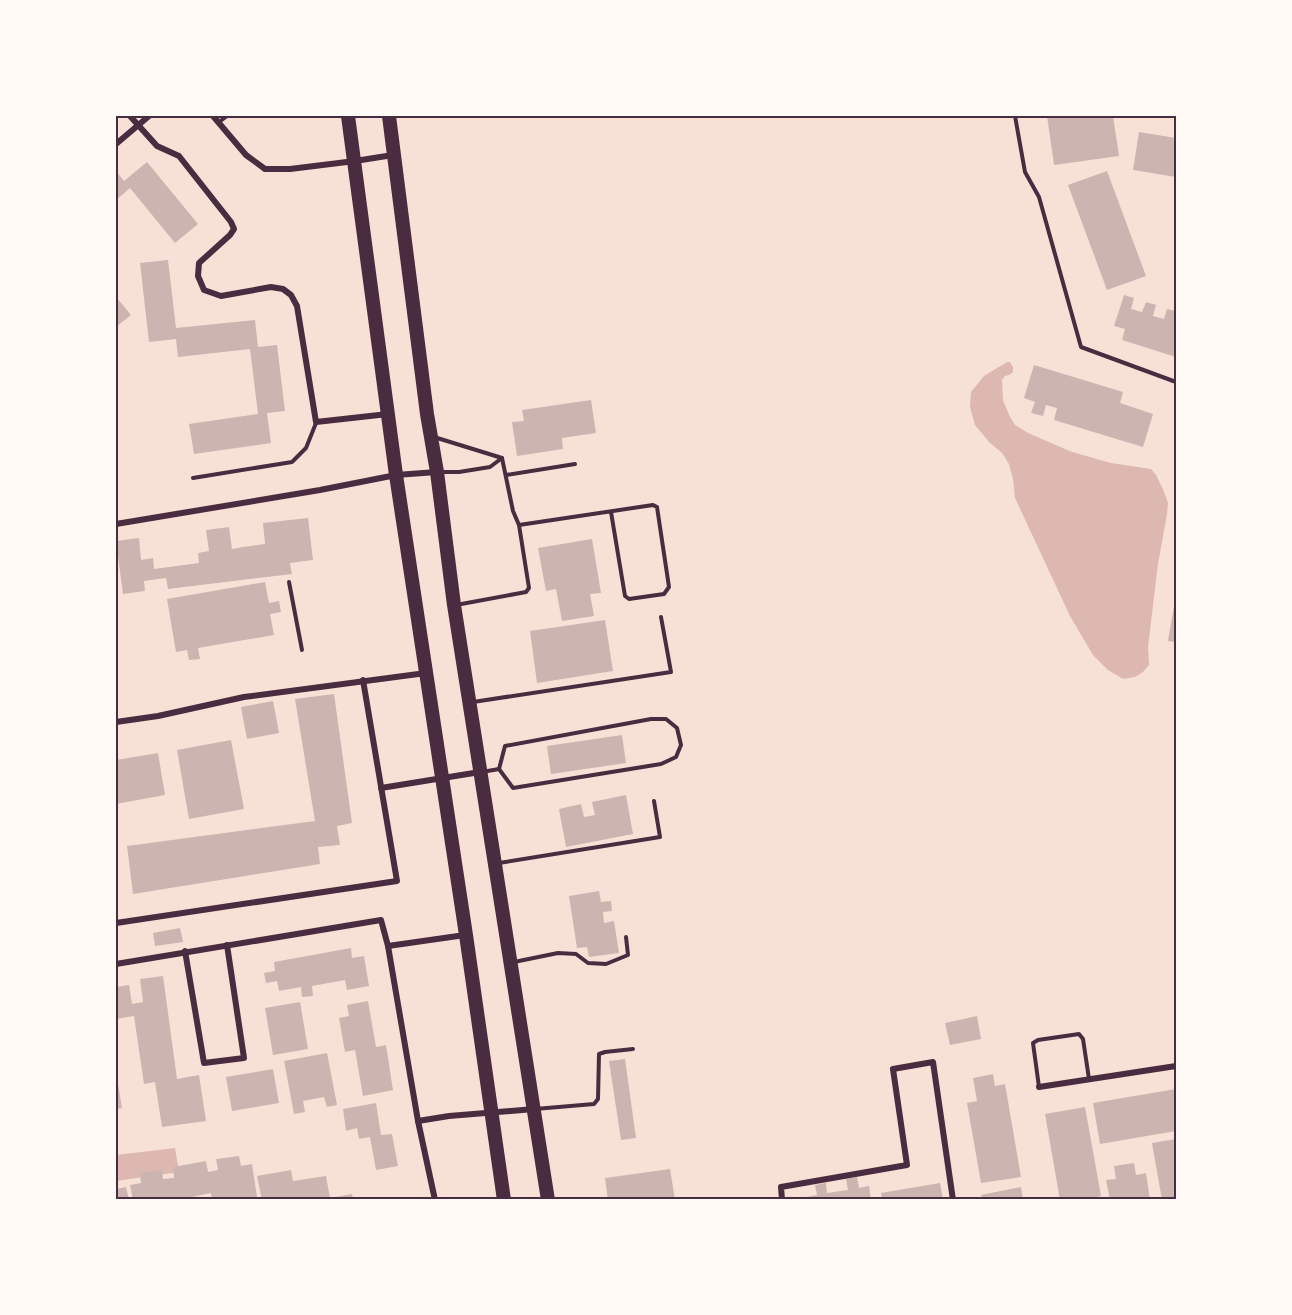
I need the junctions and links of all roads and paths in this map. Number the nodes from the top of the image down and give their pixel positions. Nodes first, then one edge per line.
1 (130, 116) edge
2 (148, 116) edge
3 (213, 116) edge
4 (227, 116) edge
5 (348, 116) edge
6 (388, 116) edge
7 (1015, 116) edge
8 (219, 122) junction
9 (138, 124) junction
10 (116, 144) edge
11 (394, 154) junction
12 (355, 161) junction
13 (1176, 382) edge
14 (388, 414) junction
15 (316, 422) junction
16 (431, 436) junction
17 (502, 458) junction
18 (575, 464) dead end
19 (437, 472) junction
20 (396, 475) junction
21 (506, 475) junction
22 (193, 478) dead end
23 (611, 512) junction
24 (116, 524) edge
25 (519, 525) junction
26 (289, 582) dead end
27 (454, 605) junction
28 (661, 617) dead end
29 (302, 650) dead end
30 (427, 672) junction
31 (363, 680) junction
32 (469, 703) junction
33 (116, 722) edge
34 (499, 769) junction
35 (480, 772) junction
36 (442, 778) junction
37 (381, 788) junction
38 (654, 801) dead end
39 (495, 863) junction
40 (116, 923) edge
41 (466, 935) junction
42 (626, 937) dead end
43 (227, 945) junction
44 (388, 946) junction
45 (185, 951) junction
46 (511, 963) junction
47 (116, 964) edge
48 (633, 1049) dead end
49 (1176, 1066) edge
50 (1089, 1079) junction
51 (1038, 1087) joint
52 (535, 1109) junction
53 (491, 1113) junction
54 (418, 1121) junction
55 (435, 1200) edge
56 (504, 1200) edge
57 (548, 1200) edge
58 (782, 1200) edge
59 (954, 1200) edge

1 - 9 street
2 - 9 street
3 - 8 street
4 - 8 lane
5 - 12 main road
6 - 11 main road
7 - 13 lane
8 - 12 street
9 - 10 street
9 - 15 street
11 - 12 street
11 - 16 main road
12 - 14 main road
14 - 15 street
14 - 20 main road
15 - 22 lane
16 - 17 lane
16 - 19 main road
17 - 19 lane
17 - 21 lane
18 - 21 lane
19 - 20 street
19 - 27 main road
20 - 24 street
20 - 30 main road
21 - 25 lane
23 - 23 lane
23 - 25 lane
25 - 27 lane
26 - 29 lane
27 - 32 main road
28 - 32 lane
30 - 31 street
30 - 36 main road
31 - 33 street
31 - 37 street
32 - 35 main road
34 - 34 lane
34 - 35 lane
35 - 36 street
35 - 39 main road
36 - 37 street
36 - 41 main road
37 - 40 street
38 - 39 lane
39 - 46 main road
41 - 44 street
41 - 53 main road
42 - 46 lane
43 - 44 street
43 - 45 street
43 - 45 street
44 - 54 street
45 - 47 street
46 - 52 main road
48 - 52 lane
49 - 50 street
50 - 51 street
50 - 51 lane
52 - 53 street
52 - 57 main road
53 - 54 street
53 - 56 main road
54 - 55 street
58 - 59 street

